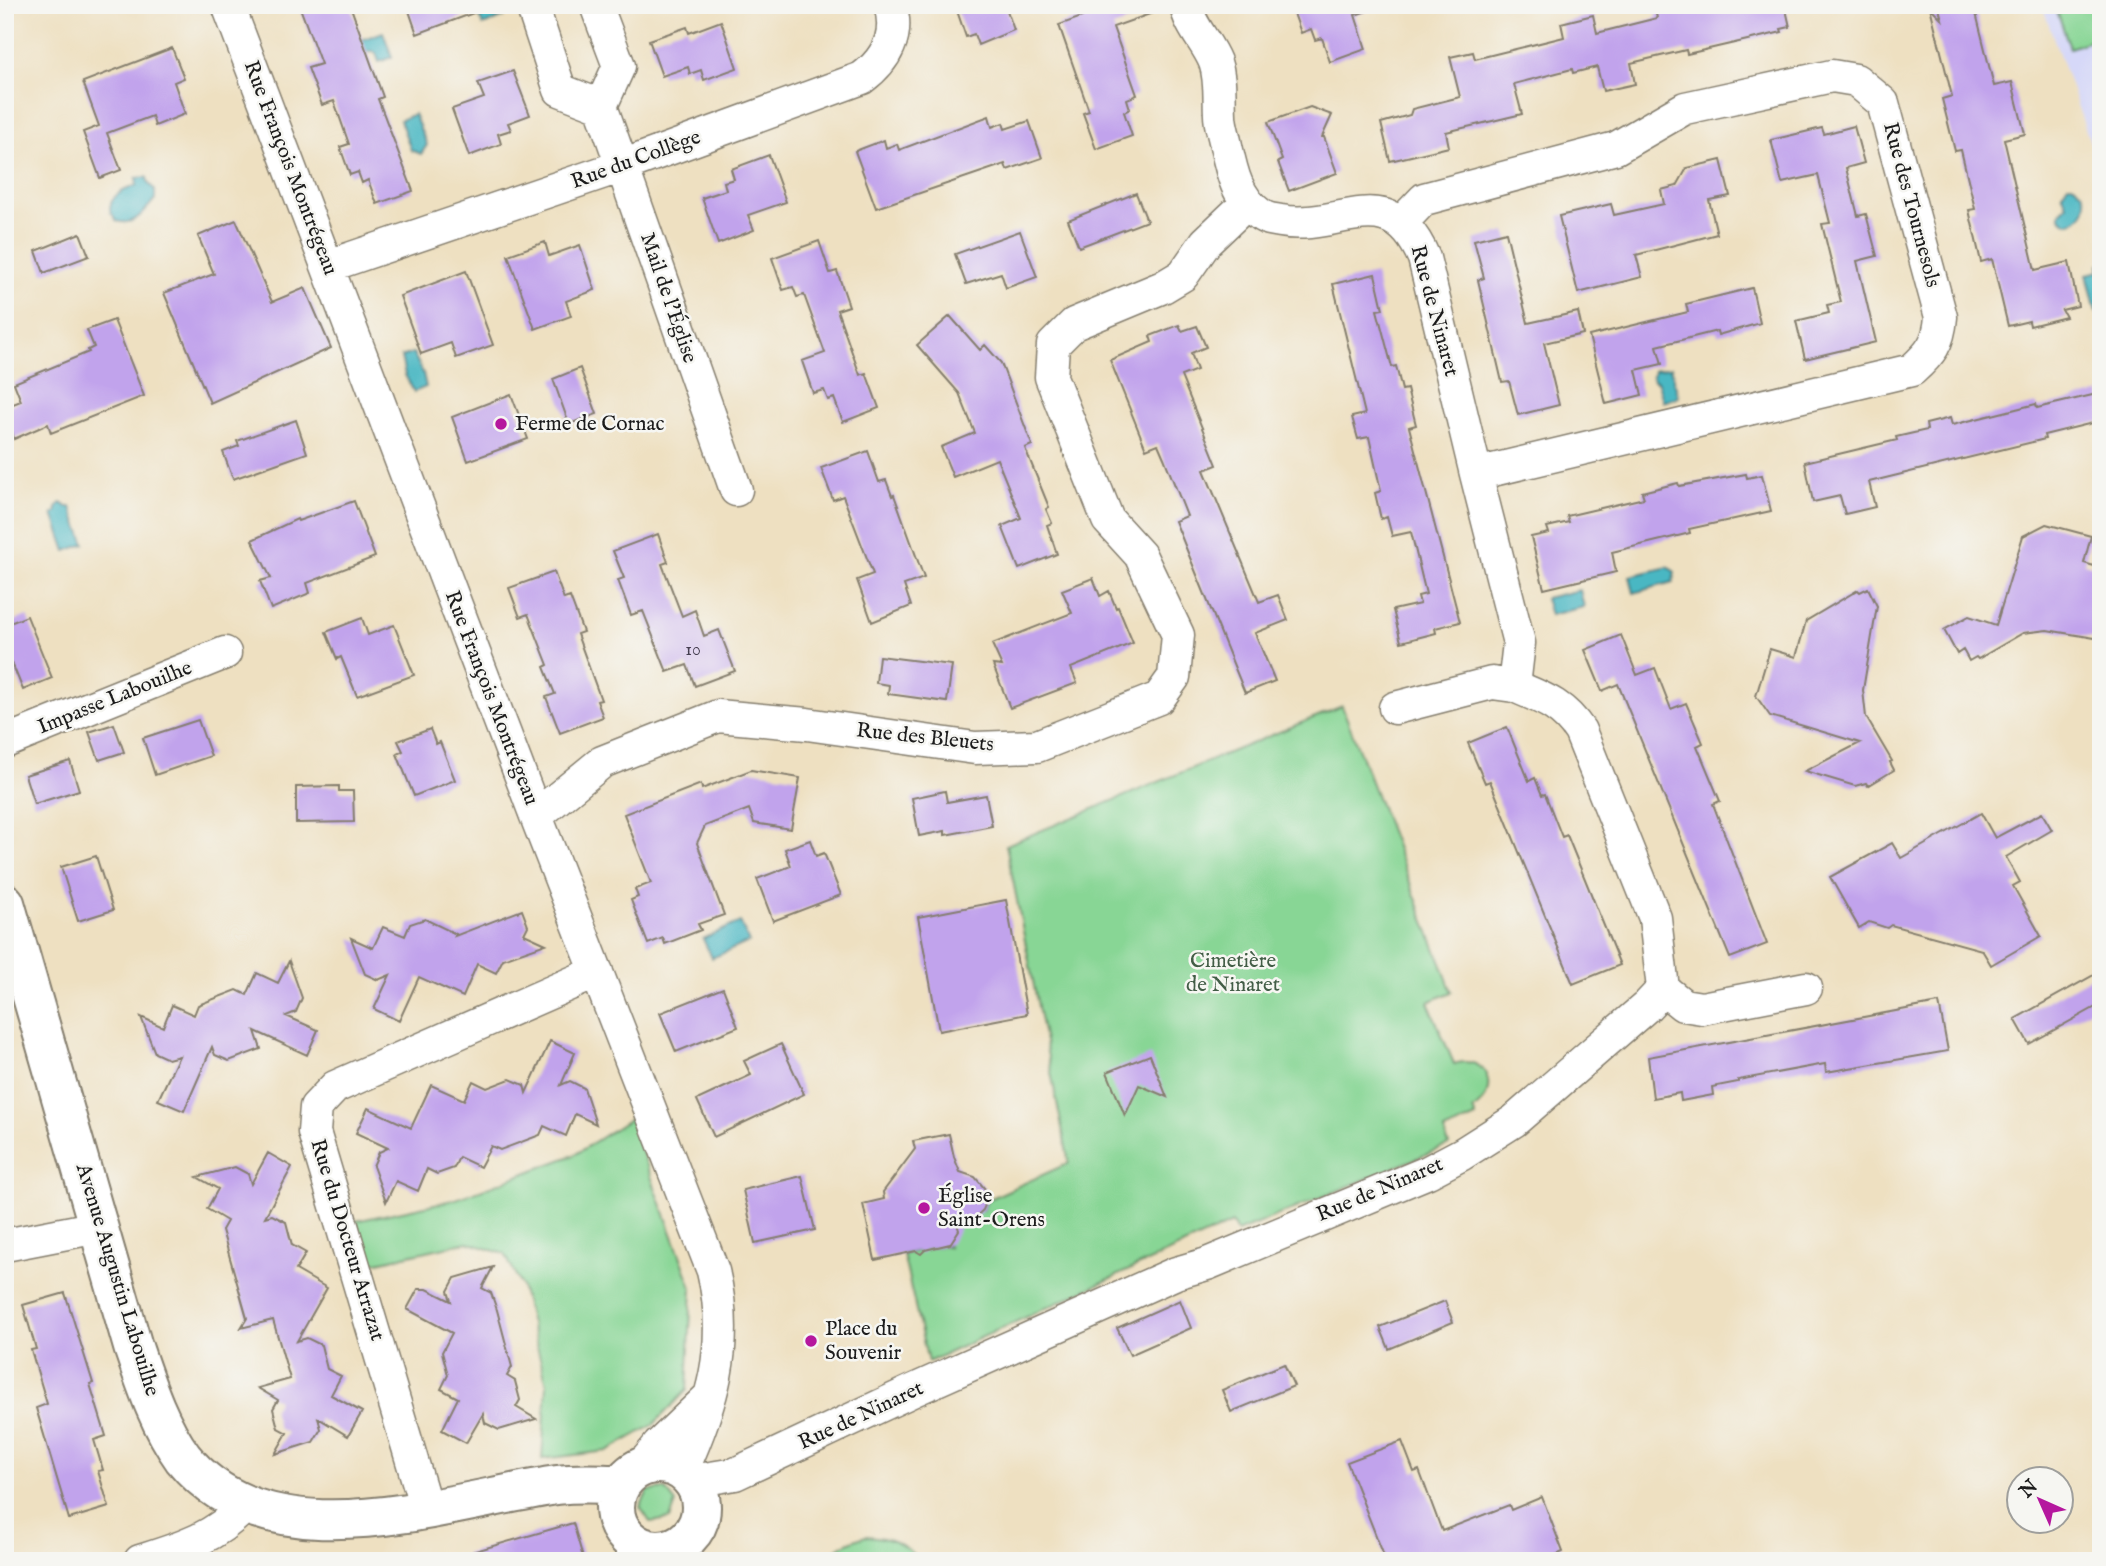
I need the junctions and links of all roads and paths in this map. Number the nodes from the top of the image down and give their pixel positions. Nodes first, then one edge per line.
1 (228, 5) edge
2 (531, 5) edge
3 (596, 5) edge
4 (890, 5) edge
5 (1186, 5) edge
6 (601, 106) junction
7 (622, 166) junction
8 (1247, 203) junction
9 (1401, 223) junction
10 (328, 266) junction
11 (1476, 474) junction
12 (736, 491) dead end
13 (225, 653) dead end
14 (1514, 686) junction
15 (1395, 708) dead end
16 (5, 742) edge
17 (536, 816) junction
18 (5, 903) edge
19 (597, 972) junction
20 (1806, 988) dead end
21 (1663, 989) junction
22 (98, 1227) junction
23 (5, 1245) edge
24 (711, 1395) junction
25 (692, 1486) junction
26 (244, 1507) junction
27 (427, 1511) junction
28 (629, 1514) edge
29 (674, 1554) edge
30 (140, 1561) edge

1 - 10 street, Rue François Montrégeau
2 - 6 street
3 - 6 street
4 - 7 street, Rue du Collège
5 - 8 street
6 - 7 street, Mail de l'Église
7 - 10 street, Rue du Collège
7 - 12 street, Mail de l'Église
8 - 9 street, Rue de Ninaret
8 - 17 street, Rue des Bleuets
9 - 11 street, Rue de Ninaret
9 - 11 street, Rue des Tournesols
10 - 17 street, Rue François Montrégeau
11 - 14 street, Rue de Ninaret
13 - 16 street, Impasse Labouilhe
14 - 15 street
14 - 21 street
17 - 19 street, Rue François Montrégeau
18 - 22 street, Avenue Augustin Labouilhe
19 - 24 street, Rue François Montrégeau
19 - 27 street, Rue du Docteur Arrazat
20 - 21 street
21 - 25 street, Rue de Ninaret
22 - 23 street
22 - 26 street, Avenue Augustin Labouilhe
24 - 25 street, Rue François Montrégeau
24 - 28 street
25 - 28 street
25 - 29 street
26 - 27 street, Avenue Augustin Labouilhe
26 - 30 street
27 - 28 street, Avenue Augustin Labouilhe
28 - 29 street

